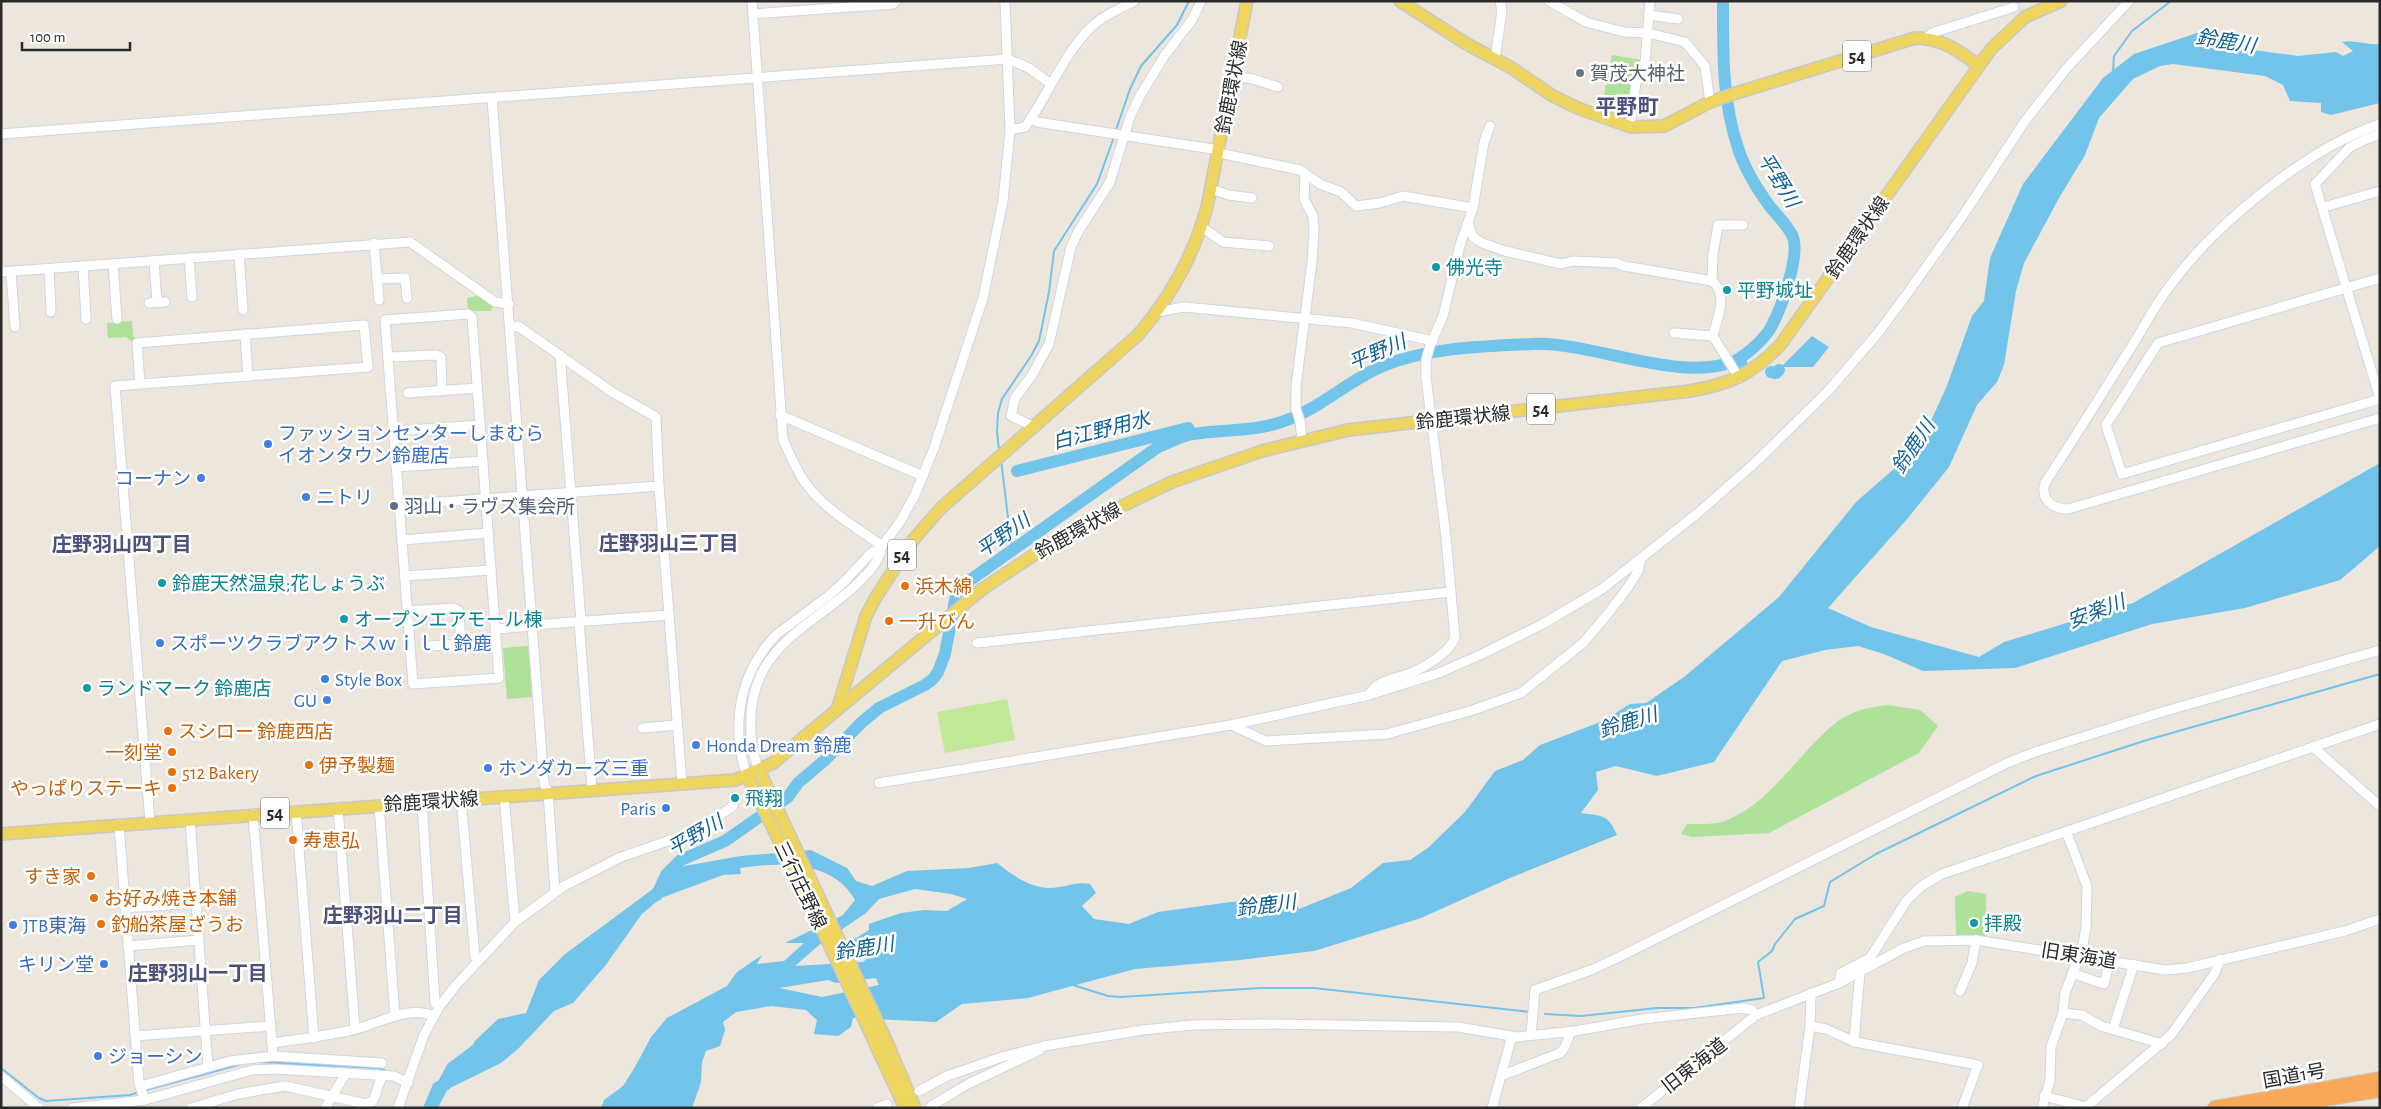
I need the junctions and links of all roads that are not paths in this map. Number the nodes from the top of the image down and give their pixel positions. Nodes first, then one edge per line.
1 (752, 1) edge
2 (896, 1) edge
3 (1005, 1) edge
4 (1134, 1) edge
5 (1201, 1) edge
6 (1248, 1) edge
7 (1500, 1) edge
8 (1549, 1) edge
9 (1650, 1) edge
10 (2061, 1) edge
11 (2129, 1) edge
12 (1404, 2) edge
13 (820, 5) edge
14 (2014, 7) dead end
15 (753, 14) junction
16 (1649, 15) junction
17 (1678, 19) dead end
18 (1648, 33) junction
19 (1926, 38) junction
20 (1496, 59) junction
21 (1008, 60) junction
22 (1978, 65) junction
23 (1233, 76) junction
24 (757, 79) junction
25 (1051, 84) junction
26 (1278, 87) dead end
27 (492, 98) junction
28 (1715, 100) junction
29 (1031, 119) junction
30 (2380, 124) edge
31 (1490, 126) dead end
32 (1630, 127) junction
33 (1010, 130) junction
34 (1, 134) edge
35 (1123, 134) junction
36 (2380, 134) edge
37 (1219, 151) junction
38 (1305, 174) junction
39 (1211, 189) junction
40 (2380, 191) edge
41 (1252, 198) dead end
42 (2324, 207) junction
43 (1473, 208) junction
44 (1468, 223) junction
45 (1743, 225) dead end
46 (1202, 227) junction
47 (374, 243) junction
48 (1269, 246) dead end
49 (239, 254) junction
50 (189, 258) junction
51 (154, 261) junction
52 (112, 264) junction
53 (83, 266) junction
54 (48, 269) junction
55 (1, 272) edge
56 (11, 272) junction
57 (2380, 278) edge
58 (377, 279) junction
59 (1712, 281) junction
60 (2347, 287) junction
61 (192, 297) dead end
62 (407, 298) dead end
63 (379, 300) dead end
64 (157, 302) dead end
65 (509, 304) junction
66 (242, 310) dead end
67 (51, 312) dead end
68 (1157, 312) junction
69 (117, 318) dead end
70 (86, 319) dead end
71 (1305, 319) junction
72 (15, 327) dead end
73 (511, 327) junction
74 (1674, 332) dead end
75 (245, 334) junction
76 (1712, 336) junction
77 (1431, 344) junction
78 (560, 355) junction
79 (388, 358) junction
80 (1737, 374) junction
81 (248, 376) junction
82 (140, 384) junction
83 (477, 388) junction
84 (442, 391) junction
85 (408, 393) dead end
86 (2380, 399) edge
87 (780, 414) junction
88 (2380, 418) edge
89 (1432, 420) junction
90 (480, 425) junction
91 (1035, 426) junction
92 (394, 431) junction
93 (1302, 440) junction
94 (483, 461) junction
95 (396, 467) junction
96 (923, 476) junction
97 (659, 486) junction
98 (571, 492) junction
99 (522, 495) junction
100 (486, 498) junction
101 (399, 504) junction
102 (488, 534) junction
103 (402, 540) junction
104 (882, 546) junction
105 (1641, 558) junction
106 (491, 570) junction
107 (405, 576) junction
108 (1451, 592) junction
109 (407, 611) junction
110 (669, 615) junction
111 (580, 621) junction
112 (533, 626) junction
113 (496, 629) junction
114 (496, 642) junction
115 (977, 643) dead end
116 (461, 644) junction
117 (430, 646) dead end
118 (2380, 650) edge
119 (852, 668) junction
120 (860, 689) junction
121 (1369, 695) junction
122 (838, 708) junction
123 (2380, 724) edge
124 (678, 725) junction
125 (1231, 725) junction
126 (642, 728) dead end
127 (2313, 747) junction
128 (759, 770) junction
129 (747, 776) junction
130 (682, 783) junction
131 (879, 783) dead end
132 (760, 788) junction
133 (592, 789) junction
134 (548, 792) junction
135 (504, 796) junction
136 (461, 799) junction
137 (422, 802) junction
138 (379, 805) junction
139 (733, 806) dead end
140 (2380, 806) edge
141 (338, 808) junction
142 (296, 811) junction
143 (253, 814) junction
144 (190, 819) junction
145 (150, 822) junction
146 (119, 824) junction
147 (2066, 831) junction
148 (1, 834) edge
149 (555, 892) junction
150 (196, 903) junction
151 (125, 908) junction
152 (2380, 919) edge
153 (515, 922) junction
154 (199, 940) junction
155 (1976, 940) junction
156 (128, 946) junction
157 (2080, 955) junction
158 (2220, 959) junction
159 (478, 960) junction
160 (2110, 960) junction
161 (2134, 964) junction
162 (1860, 972) junction
163 (2072, 973) junction
164 (1839, 983) junction
165 (1960, 991) dead end
166 (1811, 993) junction
167 (439, 1006) junction
168 (2062, 1013) junction
169 (1756, 1015) junction
170 (395, 1016) junction
171 (434, 1016) junction
172 (271, 1026) junction
173 (1810, 1026) junction
174 (355, 1029) junction
175 (2113, 1029) junction
176 (206, 1031) junction
177 (1572, 1031) junction
178 (1531, 1035) junction
179 (136, 1036) junction
180 (1512, 1036) junction
181 (314, 1038) junction
182 (1854, 1042) junction
183 (272, 1043) junction
184 (2162, 1044) junction
185 (1044, 1046) junction
186 (273, 1056) junction
187 (382, 1063) dead end
188 (208, 1067) junction
189 (346, 1074) junction
190 (1503, 1075) junction
191 (1, 1076) edge
192 (382, 1076) junction
193 (890, 1077) junction
194 (2380, 1079) edge
195 (408, 1084) junction
196 (141, 1086) junction
197 (2380, 1090) edge
198 (2044, 1096) junction
199 (144, 1099) junction
200 (329, 1101) edge
201 (917, 1102) edge
202 (887, 1104) dead end
203 (39, 1108) edge
204 (72, 1108) edge
205 (138, 1108) edge
206 (191, 1108) edge
207 (398, 1108) edge
208 (877, 1108) edge
209 (900, 1108) edge
210 (1492, 1108) edge
211 (1641, 1108) edge
212 (1799, 1108) edge
213 (1962, 1108) edge
214 (2042, 1108) edge
215 (2215, 1108) edge
216 (2269, 1108) edge

1 - 15 street
2 - 13 street
3 - 21 street
4 - 25 street
5 - 35 street
6 - 23 main road, 鈴鹿環状線 / 54
7 - 20 street
8 - 18 street
9 - 16 street
10 - 22 main road, 鈴鹿環状線 / 54
11 - 105 street
12 - 20 main road, 54
13 - 15 street
14 - 19 street
15 - 24 street
16 - 17 street
16 - 18 street
18 - 28 street
18 - 32 street
19 - 22 main road, 54
19 - 28 main road, 54
20 - 32 main road, 54
21 - 24 street
21 - 25 street
21 - 33 street
22 - 80 main road, 鈴鹿環状線 / 54
23 - 26 street
23 - 37 main road, 鈴鹿環状線 / 54
24 - 27 street
24 - 87 street
25 - 29 street
27 - 34 street
27 - 65 street
28 - 32 main road, 54
29 - 33 street
29 - 35 street
30 - 88 street
31 - 43 street
33 - 96 street
35 - 37 street
35 - 91 street
36 - 42 street
37 - 38 street
37 - 39 main road, 鈴鹿環状線 / 54
38 - 43 street
38 - 71 street
39 - 41 street
39 - 46 main road, 鈴鹿環状線 / 54
40 - 42 street
42 - 60 street
43 - 44 street
44 - 59 street
44 - 77 street
45 - 59 street
46 - 48 street
46 - 68 main road, 鈴鹿環状線 / 54
47 - 49 street
47 - 58 street
47 - 65 street
49 - 50 street
49 - 66 street
50 - 51 street
50 - 61 street
51 - 52 street
51 - 64 street
52 - 53 street
52 - 69 street
53 - 54 street
53 - 70 street
54 - 56 street
54 - 67 street
55 - 56 street
56 - 72 street
57 - 60 street
58 - 62 street
58 - 63 street
59 - 76 street
60 - 86 street
60 - 86 street
65 - 73 street
68 - 71 street
68 - 91 main road, 鈴鹿環状線 / 54
71 - 77 street
71 - 93 street
73 - 78 street
73 - 99 street
74 - 76 street
75 - 81 street
75 - 81 street
75 - 82 street
76 - 80 street
77 - 89 street
78 - 97 street
78 - 98 street
79 - 83 street
79 - 84 street
79 - 92 street
80 - 89 main road, 鈴鹿環状線 / 54
81 - 82 street
82 - 145 street
83 - 84 street
83 - 90 street
84 - 85 street
87 - 96 street
87 - 104 street
89 - 93 main road, 鈴鹿環状線 / 54
89 - 108 street
90 - 92 street
90 - 94 street
91 - 119 main road, 鈴鹿環状線 / 54
92 - 95 street
93 - 120 main road, 鈴鹿環状線 / 54
94 - 95 street
94 - 100 street
95 - 101 street
96 - 104 street
97 - 98 street
97 - 110 street
98 - 99 street
98 - 111 street
99 - 100 street
99 - 112 street
100 - 101 street
100 - 102 street
101 - 103 street
102 - 103 street
102 - 106 street
103 - 107 street
104 - 128 street
104 - 129 street
105 - 121 street
105 - 125 street
106 - 107 street
106 - 113 street
107 - 109 street
108 - 115 street
108 - 121 street
109 - 114 street
109 - 116 street
110 - 111 street
110 - 124 street
111 - 112 street
111 - 133 street
112 - 113 street
112 - 134 street
113 - 114 street
114 - 116 street
116 - 117 street
118 - 178 street
119 - 120 main road
119 - 122 main road, 鈴鹿環状線 / 54
120 - 122 main road, 鈴鹿環状線 / 54
121 - 125 street
122 - 128 main road, 鈴鹿環状線 / 54
123 - 127 street
124 - 126 street
124 - 130 street
125 - 131 street
127 - 140 street
127 - 147 street
128 - 129 main road, 鈴鹿環状線 / 54
128 - 132 main road, 三行庄野線
129 - 130 main road, 鈴鹿環状線 / 54
129 - 132 main road, 三行庄野線
130 - 133 main road, 鈴鹿環状線 / 54
132 - 193 main road, 三行庄野線
132 - 201 main road, 三行庄野線
133 - 134 main road, 鈴鹿環状線 / 54
134 - 135 main road, 鈴鹿環状線 / 54
134 - 149 street
135 - 136 main road, 鈴鹿環状線 / 54
135 - 153 street
136 - 137 main road, 鈴鹿環状線 / 54
136 - 159 street
137 - 138 main road, 鈴鹿環状線 / 54
137 - 167 street
138 - 141 main road, 鈴鹿環状線 / 54
138 - 170 street
139 - 149 street
141 - 142 main road, 鈴鹿環状線 / 54
141 - 174 street
142 - 143 main road, 鈴鹿環状線 / 54
142 - 181 street
143 - 144 main road, 鈴鹿環状線 / 54
143 - 172 street
144 - 145 main road, 鈴鹿環状線 / 54
144 - 150 street
145 - 146 main road, 鈴鹿環状線 / 54
146 - 148 main road, 鈴鹿環状線 / 54
146 - 151 street
147 - 157 street
147 - 164 street
149 - 153 street
150 - 151 street
150 - 154 street
151 - 156 street
152 - 158 street, 旧東海道
153 - 159 street
154 - 156 street
154 - 176 street
155 - 157 street, 旧東海道
155 - 162 street, 旧東海道
155 - 165 street
156 - 179 street
157 - 160 street, 旧東海道
157 - 163 street
158 - 161 street, 旧東海道
158 - 184 street
159 - 167 street
160 - 161 street, 旧東海道
160 - 163 street
161 - 175 street
162 - 164 street, 旧東海道
162 - 182 street
163 - 168 street
164 - 166 street, 旧東海道
166 - 169 street, 旧東海道
166 - 173 street
167 - 171 street
168 - 175 street
168 - 198 street
169 - 177 street
169 - 211 street, 旧東海道
170 - 171 street
170 - 174 street
171 - 195 street
172 - 176 street
172 - 183 street
173 - 182 street
173 - 212 street
174 - 181 street
175 - 184 street
176 - 179 street
176 - 188 street
177 - 178 street
177 - 190 street
178 - 180 street
179 - 196 street
180 - 185 street
180 - 190 street
181 - 183 street
182 - 213 street
183 - 186 street
184 - 198 street
185 - 201 street
185 - 201 street
186 - 187 street
186 - 188 street
188 - 196 street
189 - 192 street
189 - 199 street
189 - 200 street
190 - 210 street
191 - 203 street
192 - 195 street
192 - 200 street
193 - 201 main road, 三行庄野線
193 - 209 main road, 三行庄野線
194 - 215 highway, 国道1号
195 - 207 street
196 - 199 street
197 - 216 highway, 国道1号
198 - 214 street
199 - 204 street
199 - 205 street
200 - 206 street
202 - 208 street

